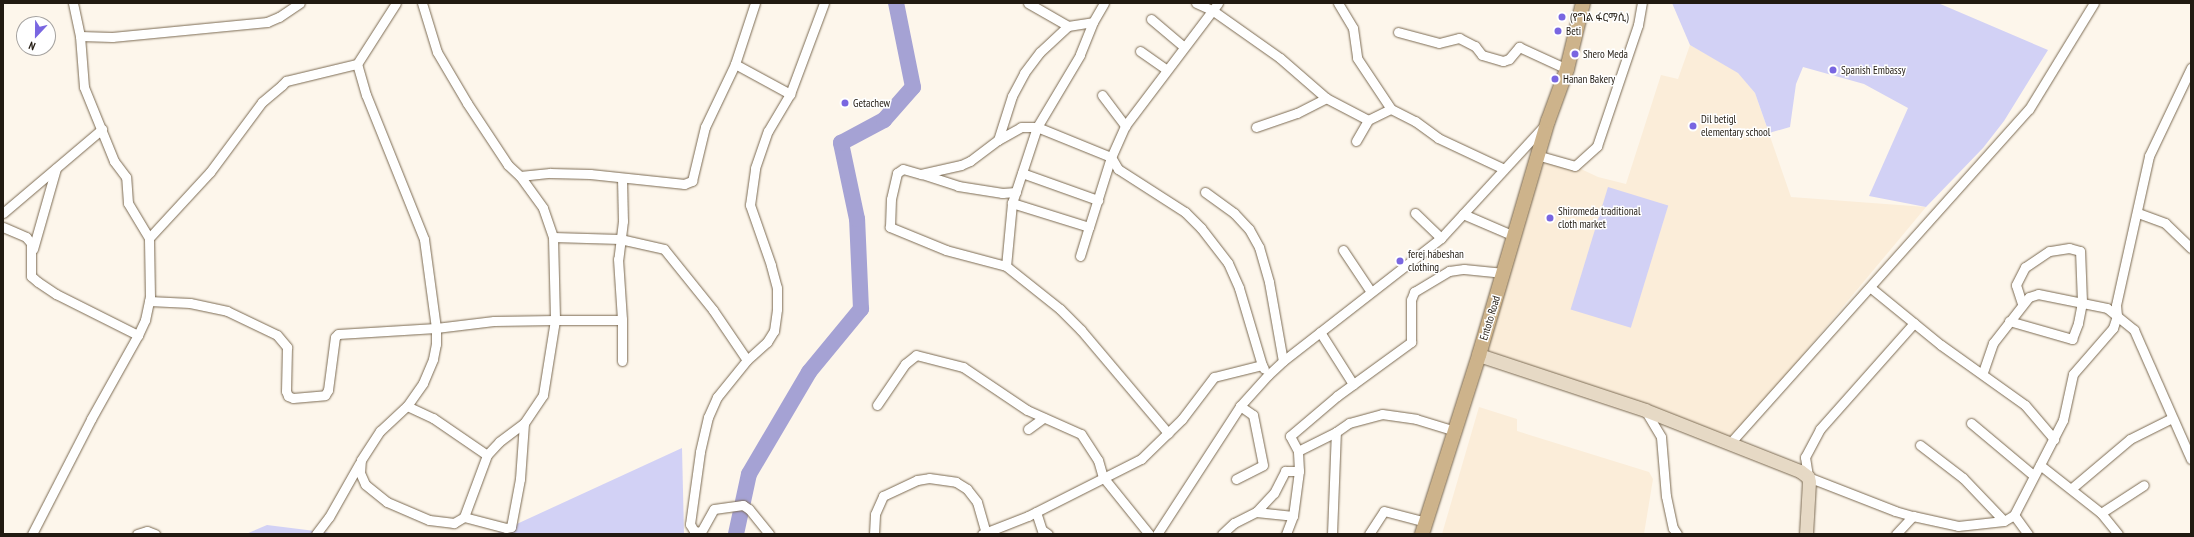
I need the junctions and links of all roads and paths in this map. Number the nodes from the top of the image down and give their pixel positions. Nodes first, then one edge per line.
1 (73, 3) edge
2 (300, 3) edge
3 (396, 3) edge
4 (422, 3) edge
5 (755, 3) edge
6 (824, 3) edge
7 (1028, 3) edge
8 (1104, 3) edge
9 (1196, 3) edge
10 (1338, 3) edge
11 (1642, 3) edge
12 (2094, 3) edge
13 (1585, 5) edge
14 (1215, 6) edge
15 (1151, 19) dead end
16 (1093, 22) junction
17 (1068, 26) junction
18 (1398, 32) dead end
19 (80, 36) junction
20 (1184, 46) junction
21 (1140, 51) dead end
22 (357, 64) junction
23 (735, 64) junction
24 (2191, 68) edge
25 (1166, 69) junction
26 (1567, 69) junction
27 (790, 94) junction
28 (1102, 95) dead end
29 (1326, 98) junction
30 (1391, 109) junction
31 (1368, 120) junction
32 (1548, 121) junction
33 (1125, 126) junction
34 (1038, 127) junction
35 (1256, 127) dead end
36 (102, 129) junction
37 (998, 140) junction
38 (1356, 141) dead end
39 (1540, 156) junction
40 (1111, 157) junction
41 (57, 167) junction
42 (1502, 168) junction
43 (1022, 173) junction
44 (921, 174) junction
45 (520, 176) junction
46 (622, 178) junction
47 (1016, 192) junction
48 (1205, 192) dead end
49 (1098, 200) junction
50 (1012, 203) junction
51 (3, 213) edge
52 (1415, 213) dead end
53 (2138, 213) junction
54 (1464, 214) junction
55 (3, 227) edge
56 (1089, 227) junction
57 (1514, 236) junction
58 (553, 237) junction
59 (149, 238) junction
60 (1441, 238) junction
61 (620, 239) junction
62 (2191, 248) edge
63 (33, 249) junction
64 (1343, 250) dead end
65 (1080, 256) dead end
66 (1006, 266) junction
67 (1504, 273) junction
68 (1871, 288) junction
69 (1372, 292) junction
70 (149, 301) junction
71 (2082, 302) junction
72 (2022, 303) junction
73 (2117, 316) junction
74 (555, 320) junction
75 (622, 320) junction
76 (2009, 322) junction
77 (1914, 323) junction
78 (436, 328) junction
79 (1320, 332) junction
80 (138, 335) junction
81 (1479, 355) junction
82 (747, 360) junction
83 (622, 361) dead end
84 (1283, 361) junction
85 (1262, 365) junction
86 (1983, 372) junction
87 (1268, 375) junction
88 (1353, 384) junction
89 (877, 405) dead end
90 (408, 406) junction
91 (1240, 406) junction
92 (1645, 410) junction
93 (1043, 418) junction
94 (2172, 418) junction
95 (524, 423) junction
96 (1971, 423) dead end
97 (1028, 429) dead end
98 (1455, 431) junction
99 (1336, 432) junction
100 (1168, 433) junction
101 (2054, 439) junction
102 (1731, 442) junction
103 (1920, 445) dead end
104 (1298, 451) junction
105 (487, 455) junction
106 (2191, 459) edge
107 (361, 460) junction
108 (2040, 465) junction
109 (1298, 471) junction
110 (2033, 475) junction
111 (1103, 477) junction
112 (1808, 477) junction
113 (1236, 479) dead end
114 (2144, 485) dead end
115 (2072, 488) junction
116 (1036, 512) junction
117 (1256, 512) junction
118 (2101, 513) junction
119 (1293, 516) junction
120 (1913, 516) junction
121 (2014, 516) junction
122 (464, 517) junction
123 (2004, 521) junction
124 (1424, 531) edge
125 (984, 533) edge
126 (32, 534) edge
127 (136, 534) edge
128 (155, 534) edge
129 (316, 534) edge
130 (769, 534) edge
131 (874, 534) edge
132 (1048, 534) edge
133 (1149, 534) edge
134 (1157, 534) edge
135 (1222, 534) edge
136 (1286, 534) edge
137 (1332, 534) edge
138 (1369, 534) edge
139 (1677, 534) edge
140 (1806, 534) edge
141 (1896, 534) edge
142 (2028, 534) edge
143 (2118, 534) edge

1 - 19 street
2 - 19 street
3 - 22 street
4 - 45 street
5 - 23 street
6 - 27 street
7 - 17 street
8 - 16 street
9 - 14 street
10 - 30 street
11 - 39 street
12 - 68 street
13 - 26 main road, Entoto Road
14 - 20 street
14 - 29 street
15 - 20 street
16 - 17 street
16 - 34 street
17 - 37 street
18 - 26 street
19 - 36 street
20 - 25 street
21 - 25 street
22 - 59 street
22 - 78 street
23 - 27 street
23 - 46 street
24 - 53 street
25 - 33 street
26 - 32 main road, Entoto Road
27 - 82 street
28 - 33 street
29 - 31 street
29 - 35 street
30 - 31 street
30 - 42 street
31 - 38 street
32 - 39 main road, Entoto Road
32 - 42 street
33 - 40 street
34 - 37 street
34 - 40 street
34 - 43 street
36 - 41 street
36 - 59 street
37 - 44 street
39 - 57 main road, Entoto Road
40 - 49 street
40 - 85 street
41 - 51 street
41 - 63 street
42 - 54 street
43 - 47 street
43 - 49 street
44 - 47 street
44 - 66 street
45 - 46 street
45 - 58 street
46 - 61 street
47 - 50 street
48 - 84 street
49 - 56 street
50 - 56 street
50 - 66 street
52 - 60 street
53 - 62 street
53 - 73 street
54 - 57 street
54 - 60 street
55 - 63 street
56 - 65 street
57 - 67 main road, Entoto Road
58 - 61 street
58 - 74 street
59 - 70 street
60 - 69 street
61 - 75 street
61 - 82 street
63 - 80 street
64 - 69 street
66 - 100 street
67 - 81 main road, Entoto Road
67 - 88 street
68 - 77 street
68 - 102 street
69 - 79 street
70 - 78 street
70 - 80 street
71 - 72 street
71 - 72 street
71 - 73 street
71 - 76 street
72 - 76 street
73 - 94 street
73 - 101 street
74 - 75 street
74 - 78 street
74 - 95 street
75 - 83 street
76 - 86 street
77 - 86 street
77 - 112 street
78 - 90 street
79 - 84 street
79 - 88 street
80 - 126 street
81 - 92 street
81 - 98 main road, Entoto Road
82 - 130 street
84 - 87 street
85 - 87 street
85 - 100 street
86 - 101 street
87 - 91 street
88 - 104 street
89 - 93 street
90 - 105 street
90 - 107 street
91 - 113 street
91 - 134 street
92 - 102 street
92 - 139 street
93 - 97 street
93 - 111 street
94 - 106 street
94 - 115 street
95 - 105 street
95 - 122 street
96 - 110 street
98 - 99 street
98 - 124 main road, Entoto Road
99 - 104 street
99 - 137 street
100 - 111 street
101 - 108 street
102 - 112 street
103 - 123 street
104 - 109 street
105 - 122 street
107 - 122 street
107 - 129 street
108 - 110 street
108 - 115 street
109 - 117 street
109 - 119 street
110 - 121 street
111 - 116 street
111 - 133 street
112 - 120 street
112 - 140 street
114 - 118 street
115 - 118 street
116 - 125 street
116 - 132 street
117 - 119 street
117 - 135 street
118 - 143 street
119 - 136 street
120 - 123 street
120 - 141 street
121 - 123 street
121 - 142 street
124 - 138 street
125 - 131 street
127 - 128 street

